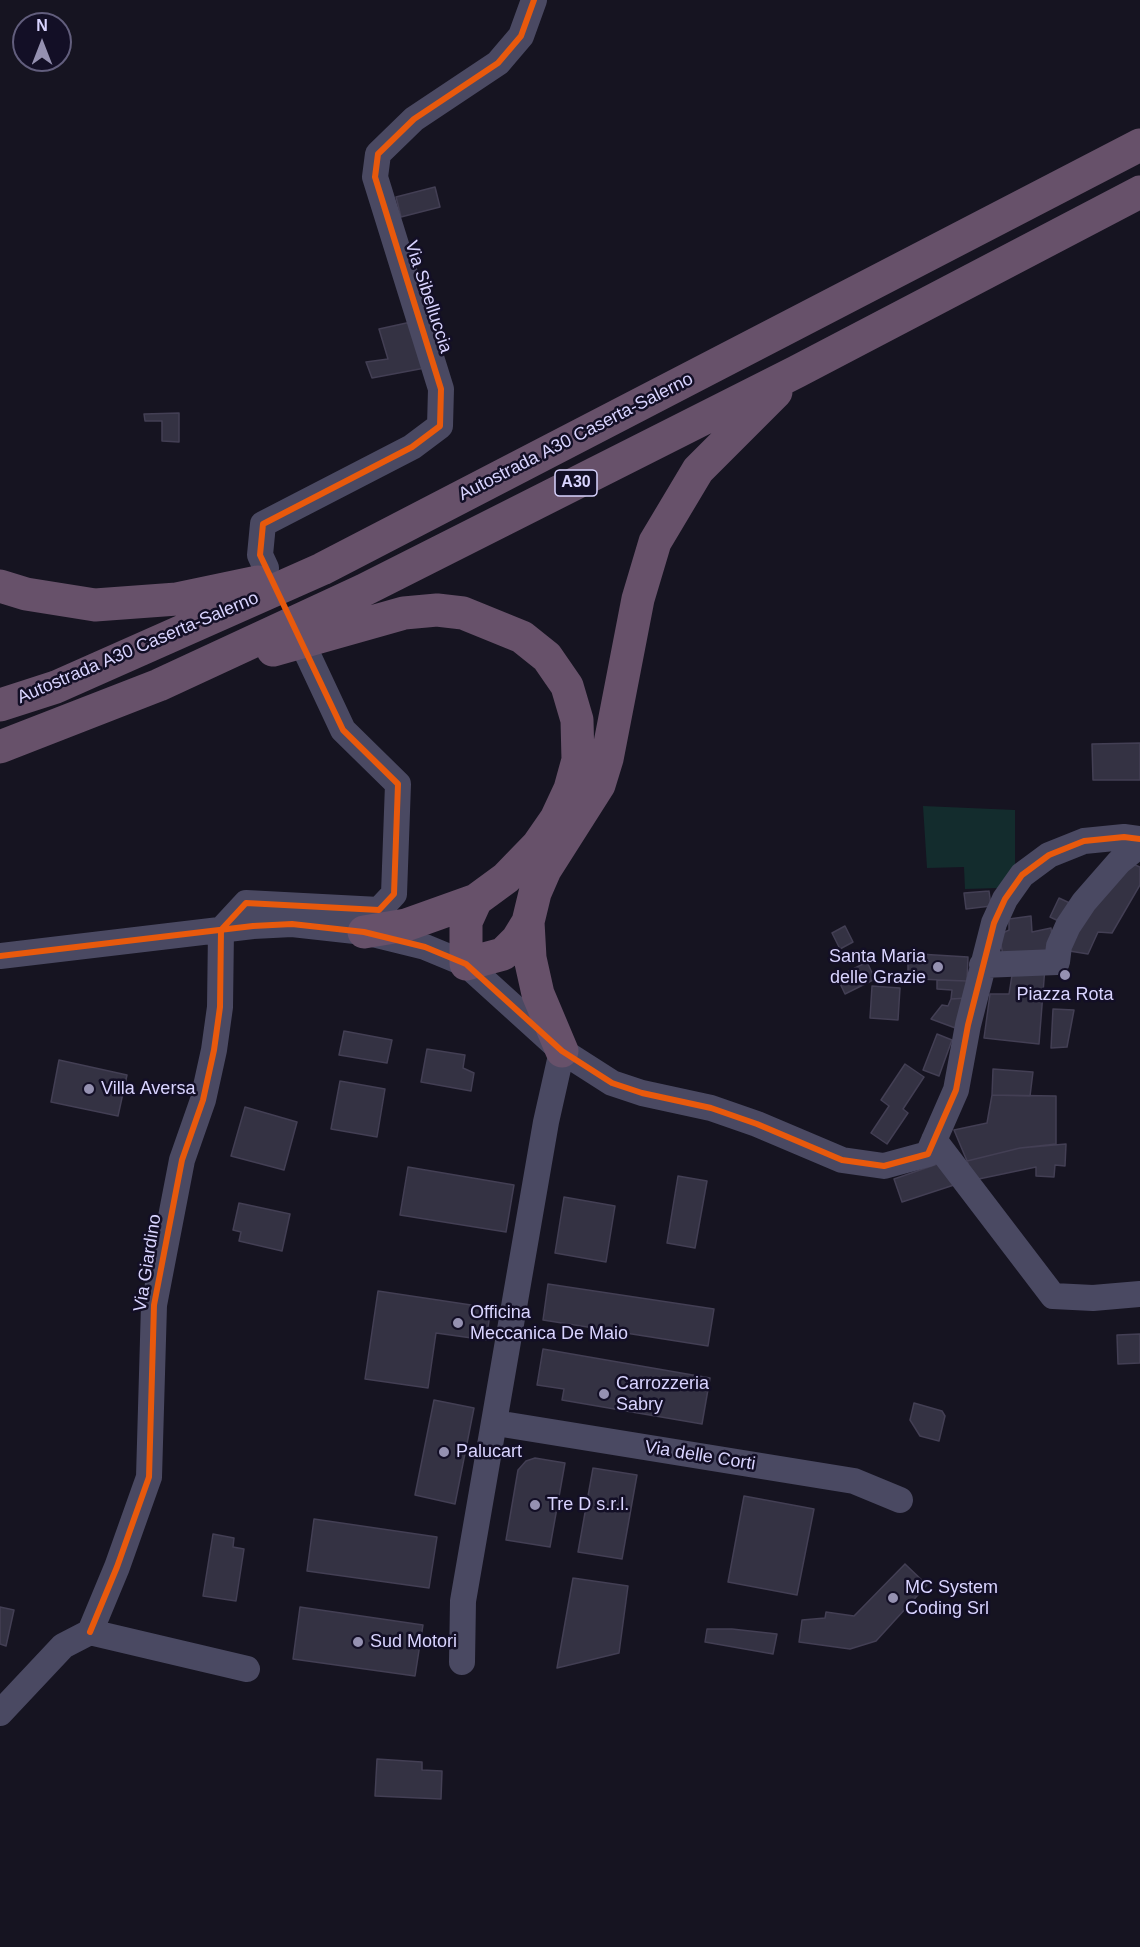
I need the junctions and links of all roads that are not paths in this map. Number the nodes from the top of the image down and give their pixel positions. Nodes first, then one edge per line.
1 (534, 0) edge
2 (1140, 145) edge
3 (1140, 192) edge
4 (796, 372) junction
5 (266, 568) dead end
6 (322, 569) junction
7 (0, 586) edge
8 (305, 649) dead end
9 (159, 685) junction
10 (0, 705) edge
11 (0, 747) edge
12 (1140, 839) edge
13 (1140, 845) edge
14 (476, 900) junction
15 (528, 922) junction
16 (221, 930) junction
17 (364, 932) junction
18 (0, 956) edge
19 (466, 964) junction
20 (982, 965) junction
21 (562, 1051) junction
22 (934, 1140) junction
23 (1140, 1294) edge
24 (496, 1423) junction
25 (900, 1500) dead end
26 (90, 1632) junction
27 (462, 1662) dead end
28 (247, 1669) dead end
29 (2, 1707) edge

1 - 5 street, Via Sibelluccia
2 - 6 highway, Autostrada A30 Caserta-Salerno / A30
3 - 4 highway, A30
4 - 9 highway, A30
4 - 15 highway
6 - 7 highway
6 - 10 highway, Autostrada A30 Caserta-Salerno / A30
8 - 16 street
9 - 11 highway, A30
9 - 14 highway
12 - 20 street
13 - 20 street
14 - 17 highway
14 - 19 highway
15 - 19 highway
15 - 21 highway
16 - 17 street
16 - 18 street
16 - 26 street, Via Giardino
17 - 19 street
19 - 21 street
20 - 22 street
21 - 22 street
21 - 24 street
22 - 23 street
24 - 25 street, Via delle Corti
24 - 27 street
26 - 28 street
26 - 29 street

